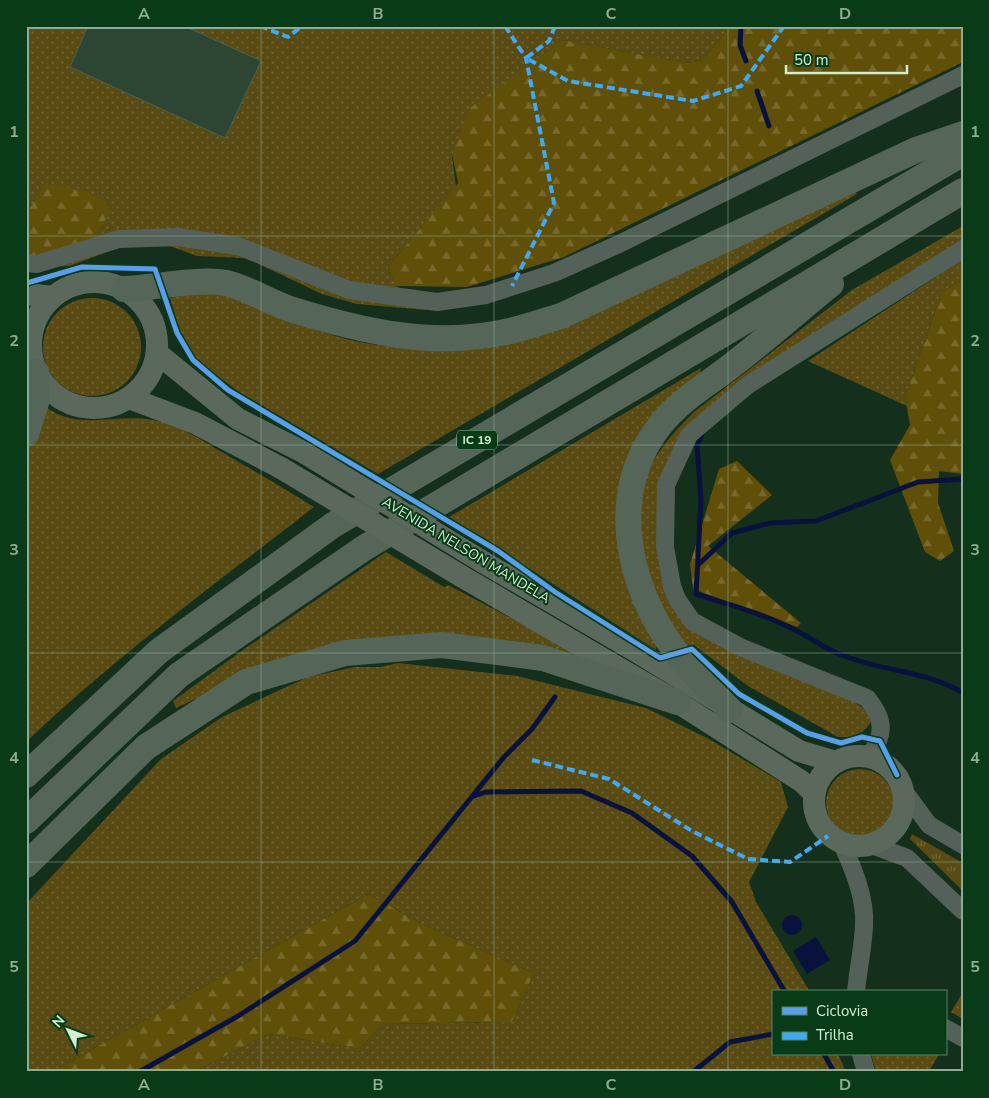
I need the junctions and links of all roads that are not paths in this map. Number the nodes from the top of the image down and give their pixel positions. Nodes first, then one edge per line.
1 (963, 75) edge
2 (963, 134) edge
3 (963, 153) edge
4 (963, 191) edge
5 (898, 228) junction
6 (963, 249) edge
7 (26, 263) edge
8 (124, 289) junction
9 (26, 294) edge
10 (52, 297) junction
11 (29, 333) edge
12 (156, 353) junction
13 (36, 372) junction
14 (129, 398) junction
15 (26, 434) edge
16 (677, 702) junction
17 (730, 710) junction
18 (868, 757) junction
19 (836, 762) junction
20 (26, 775) edge
21 (904, 791) junction
22 (814, 793) junction
23 (26, 821) edge
24 (842, 844) junction
25 (872, 845) junction
26 (963, 845) edge
27 (26, 865) edge
28 (963, 911) edge
29 (856, 990) edge
30 (946, 1029) edge
31 (963, 1038) edge
32 (862, 1056) edge
33 (866, 1072) edge

1 - 7 lane
2 - 8 highway
3 - 20 highway, IC 19
4 - 5 highway, IC 19
5 - 17 highway
5 - 23 highway, IC 19
6 - 18 lane
8 - 10 main road
8 - 12 main road
9 - 10 main road
10 - 11 main road
11 - 13 main road
12 - 14 main road
12 - 17 main road, AVENIDA NELSON MANDELA, bridge
13 - 14 main road
13 - 15 highway
14 - 16 main road, AVENIDA NELSON MANDELA, bridge
16 - 22 main road, AVENIDA NELSON MANDELA
16 - 27 highway
17 - 19 main road, AVENIDA NELSON MANDELA
18 - 19 main road
18 - 21 main road
19 - 22 main road
21 - 25 main road
21 - 26 lane
22 - 24 main road
24 - 25 main road
24 - 29 lane
25 - 28 lane
30 - 31 lane
32 - 33 lane

